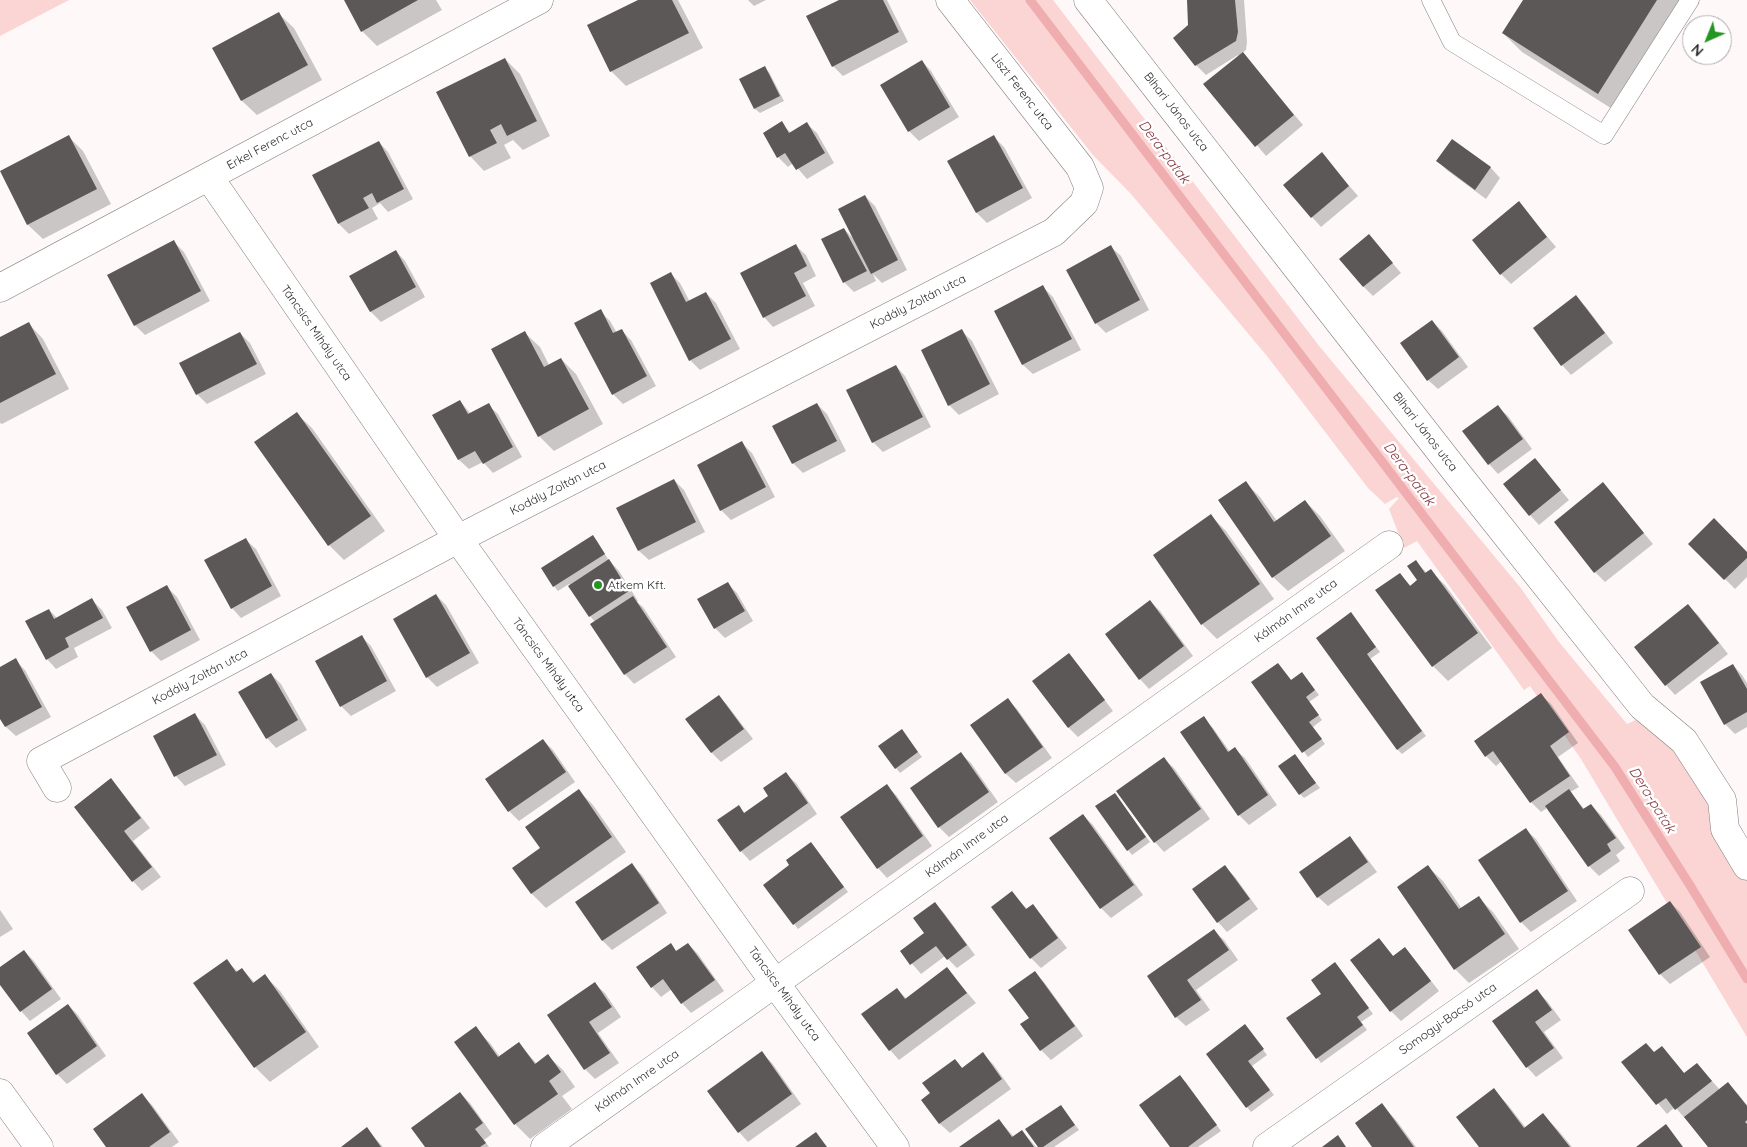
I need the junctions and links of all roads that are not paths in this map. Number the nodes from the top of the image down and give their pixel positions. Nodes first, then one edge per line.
1 (539, 0) edge
2 (950, 0) edge
3 (1088, 0) edge
4 (1431, 0) edge
5 (1690, 0) edge
6 (209, 177) junction
7 (1088, 188) joint
8 (0, 288) edge
9 (458, 539) junction
10 (1389, 545) dead end
11 (56, 788) dead end
12 (1747, 866) edge
13 (1630, 891) dead end
14 (775, 983) junction
15 (0, 1093) edge
16 (39, 1147) edge
17 (545, 1147) edge
18 (895, 1147) edge
19 (1267, 1147) edge

1 - 6 street, Erkel Ferenc utca
2 - 7 street, Liszt Ferenc utca
3 - 12 street, Bihari János utca
4 - 5 lane
6 - 8 street, Erkel Ferenc utca
6 - 9 street, Táncsics Mihály utca
7 - 9 street, Kodály Zoltán utca
9 - 11 street, Kodály Zoltán utca
9 - 14 street, Táncsics Mihály utca
10 - 14 street, Kálmán Imre utca
13 - 19 street, Somogyi-Bacsó utca
14 - 17 street, Kálmán Imre utca
14 - 18 street, Táncsics Mihály utca
15 - 16 street

